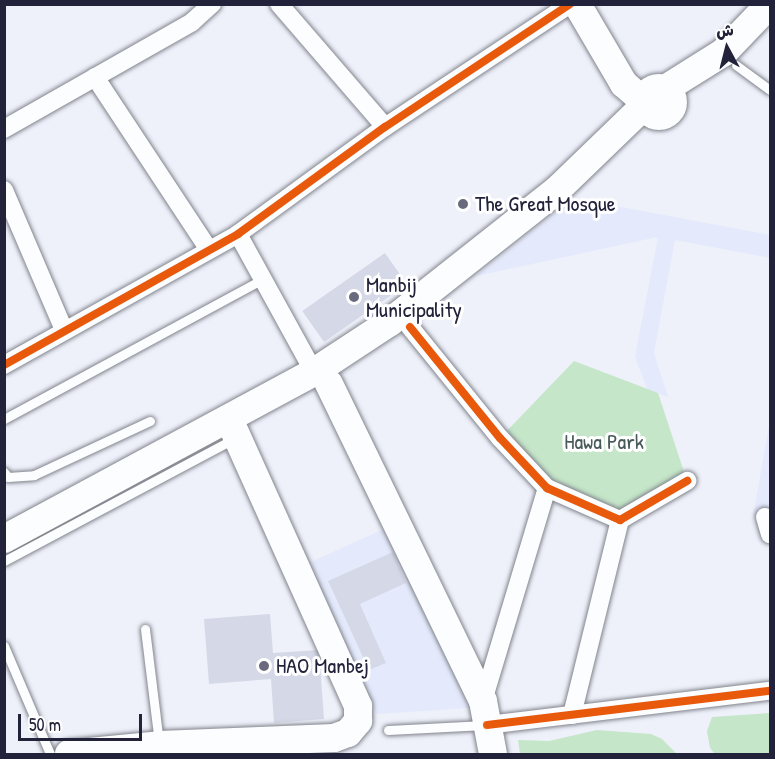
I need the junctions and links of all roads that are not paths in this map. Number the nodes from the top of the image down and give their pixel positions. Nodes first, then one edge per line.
1 (212, 4) edge
2 (279, 4) edge
3 (570, 4) edge
4 (577, 4) edge
5 (592, 4) edge
6 (770, 4) edge
7 (771, 30) edge
8 (736, 65) junction
9 (95, 77) junction
10 (771, 90) edge
11 (655, 101) junction
12 (385, 127) junction
13 (4, 129) edge
14 (4, 190) edge
15 (238, 234) junction
16 (209, 250) junction
17 (263, 279) junction
18 (410, 327) junction
19 (64, 330) junction
20 (4, 365) edge
21 (322, 378) junction
22 (4, 419) edge
23 (150, 421) dead end
24 (233, 428) junction
25 (4, 472) edge
26 (687, 481) dead end
27 (547, 488) junction
28 (620, 520) junction
29 (4, 539) edge
30 (4, 561) edge
31 (145, 629) dead end
32 (4, 646) edge
33 (771, 691) edge
34 (485, 713) junction
35 (572, 716) junction
36 (388, 730) dead end
37 (159, 746) junction
38 (50, 754) edge
39 (69, 754) edge
40 (493, 754) edge

1 - 9 street
2 - 12 street
3 - 12 street
4 - 11 main road
5 - 11 main road
6 - 11 main road
7 - 8 main road
8 - 10 lane
8 - 11 main road
9 - 13 street
9 - 16 street
11 - 18 main road
11 - 21 main road
12 - 15 street
14 - 19 street
15 - 16 street
15 - 17 street
16 - 19 street
17 - 21 street
17 - 22 lane
18 - 21 main road
18 - 27 street
19 - 20 street
21 - 24 main road
21 - 34 main road
23 - 25 lane
24 - 29 main road
24 - 30 lane
24 - 37 main road
26 - 28 street
27 - 28 street
27 - 34 street
28 - 35 street
31 - 37 lane
32 - 38 lane
33 - 35 street
34 - 35 street
34 - 36 lane
34 - 40 main road
37 - 39 main road

